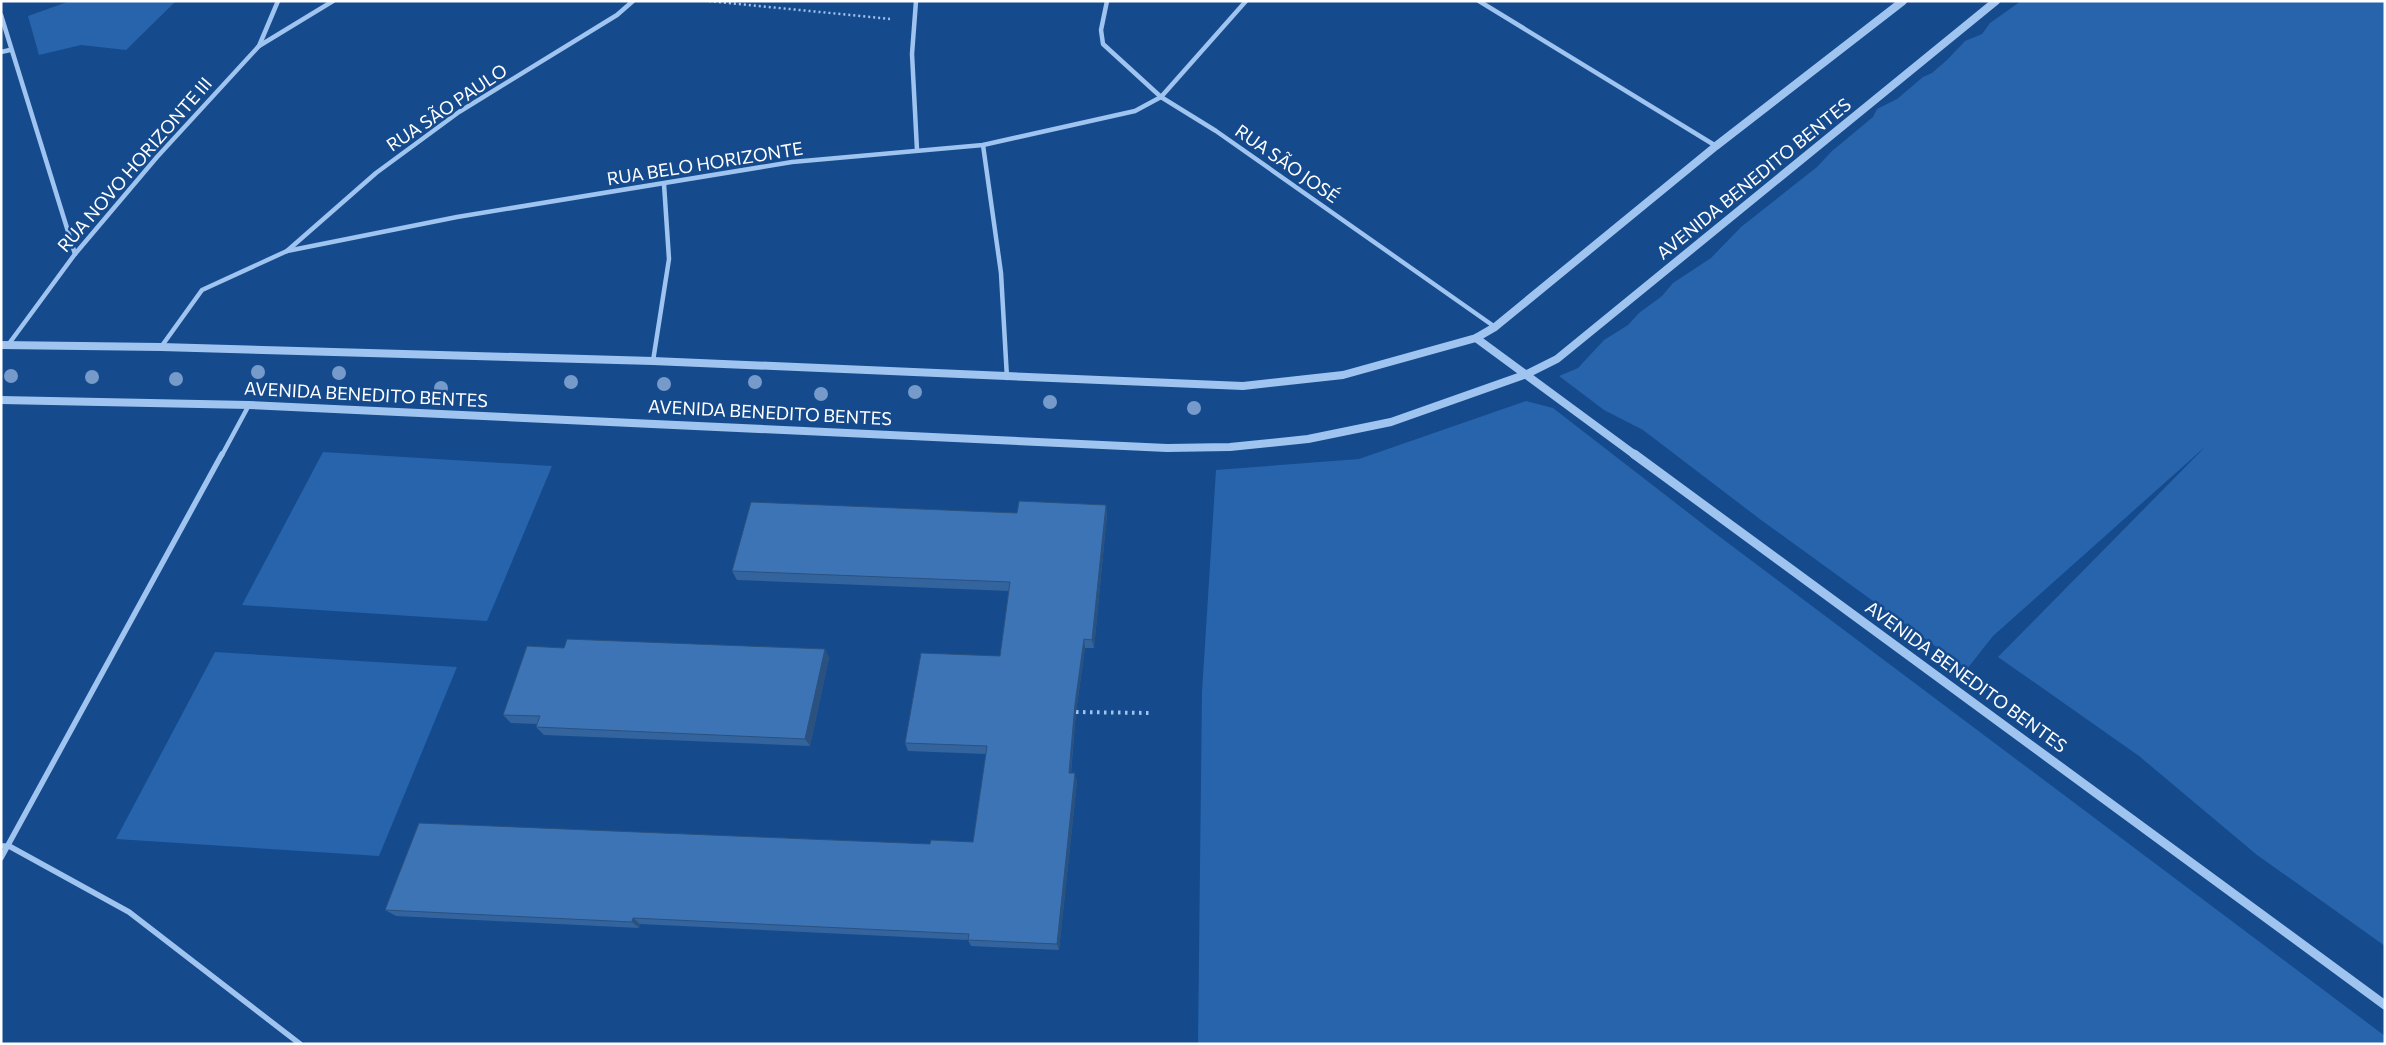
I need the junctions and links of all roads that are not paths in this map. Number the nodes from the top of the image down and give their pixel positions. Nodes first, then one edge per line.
1 (278, 1) edge
2 (333, 1) edge
3 (633, 1) edge
4 (916, 1) edge
5 (1107, 1) edge
6 (1246, 1) edge
7 (1479, 1) edge
8 (1904, 1) edge
9 (1996, 1) edge
10 (1, 15) edge
11 (259, 46) junction
12 (10, 50) junction
13 (1, 52) edge
14 (1161, 97) junction
15 (983, 145) junction
16 (1716, 146) junction
17 (917, 150) junction
18 (664, 184) junction
19 (287, 251) junction
20 (75, 254) junction
21 (1495, 327) junction
22 (1476, 338) junction
23 (4, 345) edge
24 (161, 347) junction
25 (653, 361) junction
26 (1527, 374) junction
27 (1007, 378) junction
28 (1, 400) edge
29 (249, 405) junction
30 (1, 846) edge
31 (9, 846) junction
32 (1, 858) edge
33 (2385, 1006) edge
34 (300, 1044) edge

1 - 11 street, RUA NOVO HORIZONTE III
2 - 11 street
3 - 19 street, RUA SÃO PAULO
4 - 17 street
5 - 14 street, RUA SÃO JOSÉ
6 - 14 street, RUA BELO HORIZONTE
7 - 16 street
8 - 16 street
9 - 26 street, AVENIDA BENEDITO BENTES
10 - 12 street
11 - 20 street, RUA NOVO HORIZONTE III
12 - 13 street
12 - 20 street
14 - 15 street, RUA BELO HORIZONTE
14 - 21 street, RUA SÃO JOSÉ
15 - 17 street, RUA BELO HORIZONTE
15 - 27 street
16 - 21 street
17 - 18 street, RUA BELO HORIZONTE
18 - 19 street, RUA BELO HORIZONTE
18 - 25 street
19 - 24 street, RUA BELO HORIZONTE
20 - 23 street, RUA NOVO HORIZONTE III
21 - 22 street
22 - 26 street, AVENIDA BENEDITO BENTES
22 - 27 street
23 - 24 street
24 - 25 street
25 - 27 street
26 - 29 street, AVENIDA BENEDITO BENTES
26 - 33 street, AVENIDA BENEDITO BENTES
28 - 29 street, AVENIDA BENEDITO BENTES
29 - 31 street
30 - 31 street
31 - 32 street
31 - 34 street

